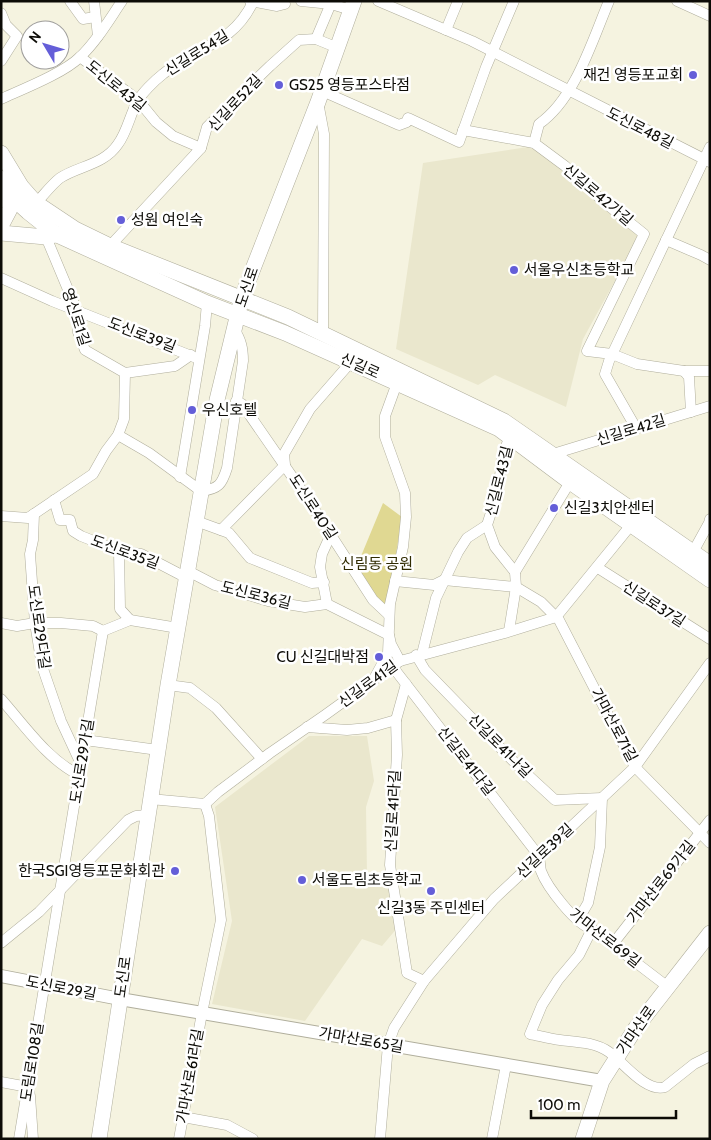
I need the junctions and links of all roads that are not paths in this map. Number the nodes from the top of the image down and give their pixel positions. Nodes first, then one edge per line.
1 (70, 1) edge
2 (94, 1) edge
3 (122, 1) edge
4 (302, 1) edge
5 (378, 1) edge
6 (458, 1) edge
7 (514, 1) edge
8 (609, 1) edge
9 (677, 1) edge
10 (252, 2) edge
11 (287, 2) edge
12 (332, 2) edge
13 (353, 6) edge
14 (1, 13) edge
15 (710, 16) edge
16 (96, 17) junction
17 (446, 30) junction
18 (98, 36) junction
19 (316, 39) junction
20 (338, 48) junction
21 (493, 52) junction
22 (80, 57) junction
23 (1, 61) edge
24 (570, 92) junction
25 (320, 97) junction
26 (1, 99) edge
27 (138, 100) junction
28 (463, 130) junction
29 (534, 143) junction
30 (710, 147) edge
31 (201, 148) junction
32 (1, 153) edge
33 (706, 161) edge
34 (4, 182) edge
35 (36, 203) junction
36 (1, 226) edge
37 (74, 229) junction
38 (1, 233) edge
39 (52, 236) junction
40 (666, 240) junction
41 (110, 246) junction
42 (710, 260) edge
43 (1, 278) edge
44 (242, 297) junction
45 (207, 303) junction
46 (77, 311) junction
47 (236, 322) junction
48 (323, 334) junction
49 (612, 354) junction
50 (195, 357) junction
51 (351, 362) junction
52 (684, 371) junction
53 (710, 371) edge
54 (125, 373) junction
55 (397, 383) junction
56 (236, 401) junction
57 (710, 406) edge
58 (691, 412) junction
59 (636, 428) junction
60 (118, 435) junction
61 (510, 437) junction
62 (553, 454) junction
63 (285, 465) junction
64 (180, 477) junction
65 (570, 482) junction
66 (201, 491) junction
67 (54, 500) junction
68 (34, 514) junction
69 (1, 516) edge
70 (710, 519) edge
71 (196, 522) junction
72 (631, 525) junction
73 (487, 526) junction
74 (221, 530) junction
75 (331, 534) junction
76 (119, 551) junction
77 (693, 552) junction
78 (710, 564) edge
79 (598, 568) junction
80 (515, 572) junction
81 (187, 574) junction
82 (444, 580) junction
83 (710, 580) edge
84 (395, 581) junction
85 (324, 582) junction
86 (516, 587) junction
87 (327, 604) junction
88 (389, 615) junction
89 (556, 616) junction
90 (130, 620) junction
91 (1, 623) edge
92 (35, 623) junction
93 (178, 628) junction
94 (103, 631) junction
95 (509, 631) junction
96 (389, 635) junction
97 (710, 640) edge
98 (419, 654) junction
99 (396, 664) junction
100 (710, 664) edge
101 (374, 680) junction
102 (406, 684) junction
103 (168, 685) junction
104 (1, 699) edge
105 (396, 720) junction
106 (307, 727) junction
107 (85, 740) junction
108 (158, 750) junction
109 (262, 759) junction
110 (81, 764) junction
111 (635, 767) junction
112 (79, 775) junction
113 (602, 798) junction
114 (150, 799) junction
115 (205, 804) junction
116 (148, 815) junction
117 (710, 820) edge
118 (699, 834) junction
119 (710, 843) edge
120 (540, 856) junction
121 (60, 891) junction
122 (578, 920) junction
123 (592, 929) junction
124 (710, 933) edge
125 (1, 942) edge
126 (612, 945) junction
127 (1, 976) edge
128 (424, 981) junction
129 (45, 985) junction
130 (668, 987) junction
131 (120, 999) junction
132 (202, 1013) junction
133 (388, 1045) junction
134 (710, 1056) edge
135 (616, 1058) junction
136 (506, 1065) junction
137 (602, 1081) junction
138 (1, 1082) edge
139 (28, 1087) junction
140 (183, 1117) junction
141 (19, 1139) edge
142 (33, 1139) edge
143 (99, 1139) edge
144 (179, 1139) edge
145 (253, 1139) edge
146 (380, 1139) edge
147 (492, 1139) edge
148 (583, 1139) edge

1 - 16 street
2 - 16 street
3 - 18 street
4 - 12 street
5 - 17 street, 도신로48길
6 - 17 street
7 - 21 street
8 - 24 street
9 - 15 street
10 - 11 street
10 - 27 street, 신길로54길
12 - 13 street
12 - 19 street
13 - 20 main road, 도신로
14 - 23 street
16 - 18 street
17 - 21 street, 도신로48길
18 - 22 street
19 - 20 street
19 - 31 street, 신길로52길
20 - 25 main road, 도신로
21 - 24 street, 도신로48길
21 - 28 street
22 - 26 street
22 - 27 street, 도신로43길
24 - 29 street
24 - 33 street, 도신로48길
25 - 28 street
25 - 44 main road, 도신로
25 - 48 street
27 - 31 street, 도신로43길
27 - 35 street, 신길로54길
28 - 29 street, 신길로42가길
29 - 49 street, 신길로42가길
30 - 33 street
31 - 41 street, 신길로52길
32 - 35 main road, 신길로
33 - 40 street
34 - 36 main road
34 - 39 main road, 신길로
35 - 37 main road, 신길로
37 - 39 main road
37 - 41 main road, 신길로
38 - 39 main road
39 - 45 main road, 신길로
39 - 46 street, 영신로1길
40 - 42 street
40 - 49 street
41 - 44 main road, 신길로
43 - 46 street, 도신로39길
44 - 47 main road, 도신로
44 - 48 main road, 신길로
45 - 47 main road, 신길로
45 - 50 street
46 - 50 street, 도신로39길
46 - 54 street, 영신로1길
47 - 51 main road, 신길로
47 - 56 street
47 - 66 main road, 도신로
48 - 62 main road, 신길로
49 - 52 street
49 - 59 street
50 - 54 street
50 - 64 street
51 - 55 main road, 신길로
51 - 63 street
52 - 53 street
52 - 58 street
54 - 60 street
55 - 61 main road, 신길로
55 - 84 street
56 - 63 street, 도신로40길
56 - 66 street
57 - 58 street, 신길로42길
58 - 59 street, 신길로42길
59 - 62 street, 신길로42길
60 - 64 street
60 - 67 street
61 - 65 main road, 신길로
61 - 73 street, 신길로43길
62 - 77 main road, 신길로
63 - 74 street
63 - 75 street, 도신로40길
64 - 66 street
65 - 72 main road, 신길로
65 - 80 street
66 - 71 main road, 도신로
67 - 68 street
67 - 76 street, 도신로35길
68 - 69 street
68 - 92 street, 도신로29다길
70 - 77 street
71 - 74 street
71 - 81 main road, 도신로
72 - 79 street
72 - 83 main road, 신길로
73 - 80 street, 신길로43길
73 - 82 street, 신길로43길
74 - 85 street
75 - 85 street
75 - 88 street, 도신로40길
76 - 81 street, 도신로35길
76 - 90 street
77 - 78 main road, 신길로
79 - 89 street
79 - 97 street, 신길로37길
80 - 86 street
81 - 87 street, 도신로36길
81 - 93 main road, 도신로
82 - 84 street
82 - 86 street
82 - 98 street, 신길로43길
84 - 88 street
85 - 87 street
86 - 89 street
86 - 95 street
87 - 96 street
88 - 96 street
89 - 95 street, 신길로41길
89 - 111 street, 가마산로71길
90 - 93 street
90 - 94 street
91 - 92 street
92 - 94 street
92 - 110 street, 도신로29다길
93 - 103 main road, 도신로
94 - 107 street, 도신로29가길
95 - 98 street, 신길로41길
96 - 99 street
96 - 101 street
98 - 99 street, 신길로41길
98 - 113 street, 신길로41나길
99 - 101 street, 신길로41길
99 - 102 street, 신길로41다길
100 - 111 street, 신길로39길
101 - 106 street, 신길로41길
102 - 105 street, 신길로41라길
102 - 120 street, 신길로41다길
103 - 108 main road, 도신로
103 - 109 street
104 - 112 street
105 - 106 street
105 - 128 street, 신길로41라길
106 - 109 street, 신길로41길
107 - 108 street
107 - 110 street, 도신로29가길
108 - 114 main road, 도신로
109 - 115 street, 신길로41길
110 - 112 street, 도신로29가길
111 - 113 street, 신길로39길
111 - 118 street, 가마산로71길
112 - 121 street, 도신로29가길
113 - 120 street, 신길로39길
113 - 122 street
114 - 115 street
114 - 116 main road, 도신로
115 - 132 street
116 - 121 street
116 - 131 main road, 도신로
117 - 118 street, 가마산로69가길
118 - 119 street, 가마산로71길
118 - 126 street, 가마산로69가길
120 - 122 street, 가마산로69길
120 - 128 street, 신길로39길
121 - 125 street
121 - 129 street, 도신로29가길
122 - 123 street, 가마산로69길
123 - 126 street, 가마산로69길
123 - 135 street
124 - 130 main road, 가마산로
126 - 130 street, 가마산로69길
127 - 129 street, 도신로29길
128 - 133 street, 신길로39길
129 - 131 street, 도신로29길
129 - 139 street, 도림로108길
130 - 135 main road, 가마산로
131 - 132 street, 가마산로65길
131 - 143 main road, 도신로
132 - 133 street, 가마산로65길
132 - 140 street, 가마산로61라길
133 - 136 street, 가마산로65길
133 - 146 street, 신길로39길
134 - 135 street
135 - 137 main road, 가마산로
136 - 137 street, 가마산로65길
136 - 147 street
137 - 148 main road, 가마산로
138 - 139 street
139 - 141 street, 도림로108길
139 - 142 street
140 - 144 street, 가마산로61라길
140 - 145 street

